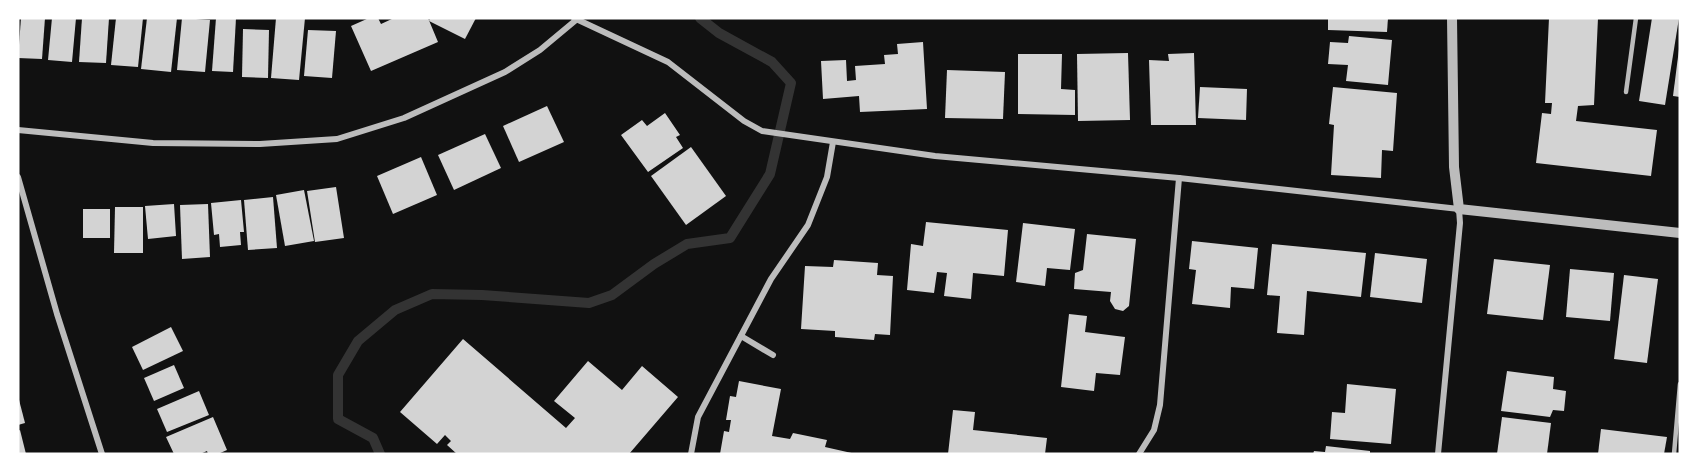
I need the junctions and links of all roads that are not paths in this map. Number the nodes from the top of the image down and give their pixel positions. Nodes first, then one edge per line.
1 (1452, 18) edge
2 (1636, 18) edge
3 (576, 19) edge
4 (1626, 92) dead end
5 (18, 130) edge
6 (833, 142) junction
7 (18, 177) edge
8 (1179, 178) junction
9 (1459, 209) junction
10 (1680, 232) edge
11 (741, 336) junction
12 (772, 355) dead end
13 (1680, 384) edge
14 (102, 454) edge
15 (691, 454) edge
16 (1139, 454) edge
17 (1438, 454) edge
18 (1674, 454) edge

1 - 9 street
2 - 4 lane
3 - 5 street
3 - 6 street
6 - 8 street
6 - 11 street
7 - 14 street
8 - 9 street
8 - 16 street
9 - 10 street
9 - 17 street
11 - 12 street
11 - 15 street
13 - 18 lane

